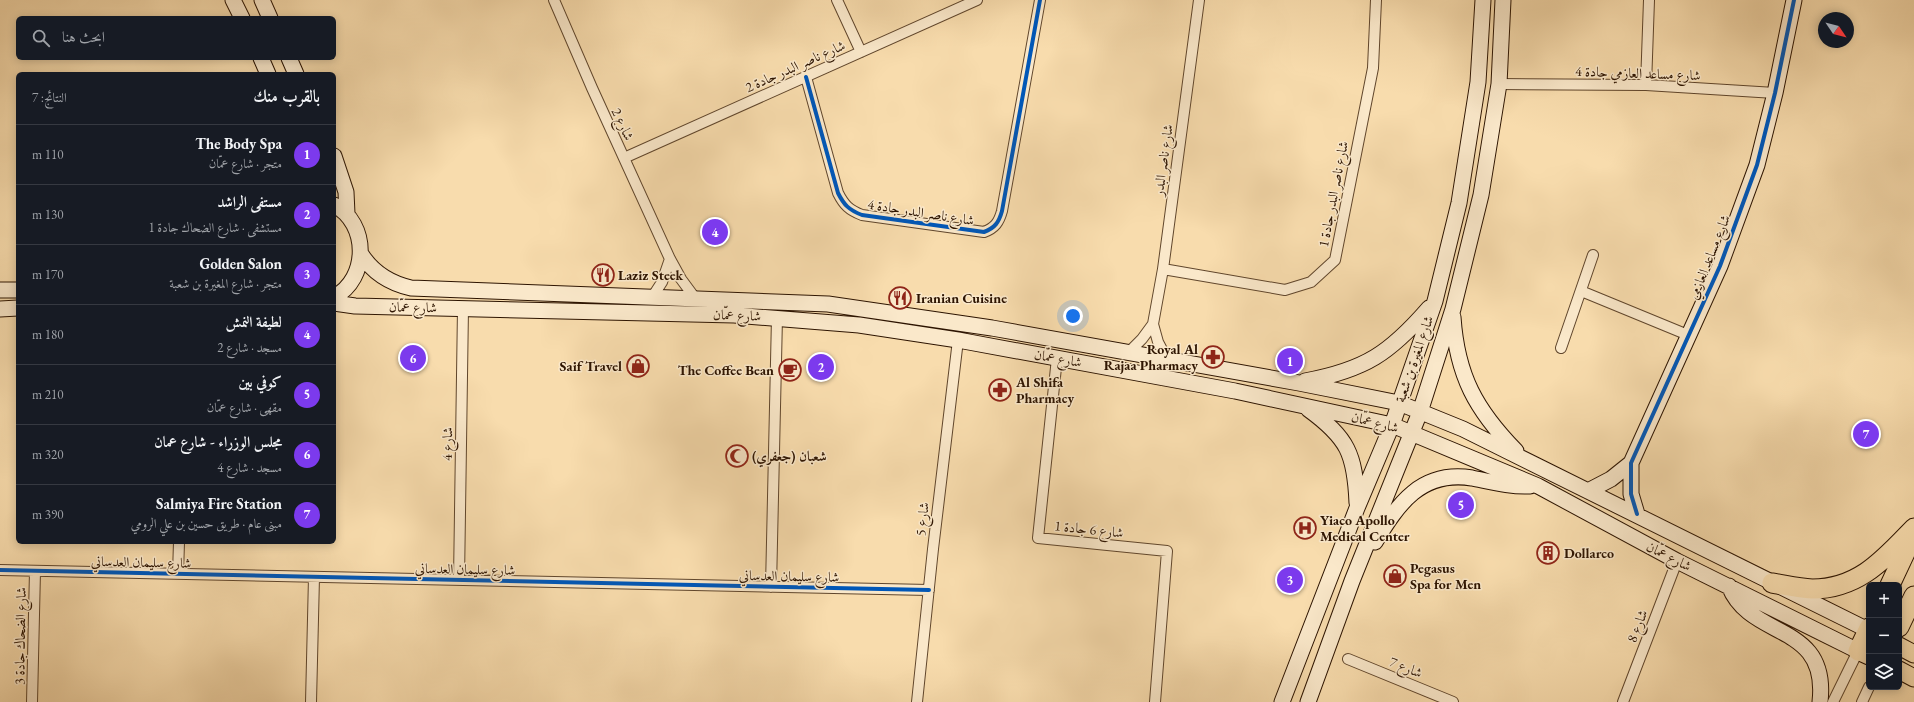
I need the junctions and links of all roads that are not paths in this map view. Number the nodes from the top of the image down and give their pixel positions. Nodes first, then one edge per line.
1 (233, 0) edge
2 (262, 0) edge
3 (554, 0) edge
4 (838, 0) edge
5 (977, 0) edge
6 (1040, 0) edge
7 (1199, 0) edge
8 (1376, 0) edge
9 (1483, 0) edge
10 (1503, 0) edge
11 (1649, 0) edge
12 (1794, 0) edge
13 (241, 16) edge
14 (269, 16) edge
15 (861, 52) junction
16 (262, 60) edge
17 (290, 60) edge
18 (267, 72) edge
19 (295, 72) edge
20 (806, 76) junction
21 (1499, 84) junction
22 (1646, 85) junction
23 (1775, 93) junction
24 (624, 158) junction
25 (336, 162) edge
26 (336, 206) edge
27 (347, 214) junction
28 (361, 254) junction
29 (1593, 255) dead end
30 (670, 258) junction
31 (1163, 269) junction
32 (0, 290) edge
33 (16, 290) edge
34 (1581, 291) junction
35 (336, 296) edge
36 (653, 296) junction
37 (695, 298) junction
38 (1435, 301) junction
39 (336, 303) edge
40 (0, 308) edge
41 (16, 308) edge
42 (463, 308) junction
43 (1453, 309) junction
44 (777, 317) junction
45 (1152, 324) junction
46 (1688, 335) junction
47 (958, 340) junction
48 (1561, 348) dead end
49 (1129, 352) junction
50 (1057, 358) junction
51 (1167, 358) junction
52 (1299, 383) junction
53 (1399, 403) junction
54 (1304, 406) junction
55 (1420, 412) junction
56 (1392, 425) junction
57 (1412, 432) junction
58 (1525, 460) junction
59 (1631, 463) junction
60 (1538, 486) junction
61 (1588, 491) junction
62 (1357, 508) junction
63 (1637, 514) junction
64 (1914, 528) edge
65 (1914, 535) edge
66 (179, 544) edge
67 (1678, 560) junction
68 (0, 570) edge
69 (36, 571) junction
70 (178, 574) junction
71 (314, 577) junction
72 (458, 580) junction
73 (1352, 581) junction
74 (1891, 582) edge
75 (1772, 583) junction
76 (1729, 586) junction
77 (771, 587) junction
78 (929, 590) junction
79 (1914, 596) edge
80 (1902, 620) edge
81 (1866, 629) edge
82 (1866, 642) edge
83 (1902, 648) edge
84 (1863, 654) edge
85 (1914, 654) edge
86 (1348, 659) dead end
87 (1902, 672) edge
88 (1914, 678) edge
89 (1868, 690) edge
90 (32, 702) edge
91 (311, 702) edge
92 (917, 702) edge
93 (1155, 702) edge
94 (1282, 702) edge
95 (1308, 702) edge
96 (1453, 702) edge
97 (1623, 702) edge
98 (1820, 702) edge
99 (1833, 702) edge
100 (1862, 702) edge

1 - 13 main road
2 - 14 main road
3 - 24 street, شارع 2
4 - 15 street
5 - 15 street, شارع ناصر البدر جادة 2
6 - 20 street, شارع ناصر البدر جادة 4
7 - 31 street, شارع ناصر البدر
8 - 31 street, شارع ناصر البدر جادة 1
9 - 38 main road, شارع المغيرة بن شعبة
10 - 21 main road, شارع المغيرة بن شعبة
11 - 22 street
12 - 23 main road, شارع مساعد العازمي
15 - 20 street, شارع ناصر البدر جادة 2
16 - 18 main road
17 - 19 main road
20 - 24 street, شارع ناصر البدر جادة 2
21 - 22 street, شارع مساعد العازمي جادة 4
21 - 43 main road, شارع المغيرة بن شعبة
22 - 23 street, شارع مساعد العازمي جادة 4
23 - 46 main road, شارع مساعد العازمي
24 - 30 street, شارع 2
25 - 27 main road
26 - 27 main road
27 - 28 main road
28 - 35 main road
28 - 36 main road, شارع عمّان
29 - 34 street
30 - 36 street
30 - 37 street, شارع 2
31 - 45 street, شارع ناصر البدر
32 - 33 main road
34 - 46 street
34 - 48 street
36 - 37 main road, شارع عمّان
37 - 49 main road, شارع عمّان
38 - 52 main road
38 - 53 main road, شارع المغيرة بن شعبة
39 - 42 main road, شارع عمّان
40 - 41 main road
42 - 44 main road, شارع عمّان
42 - 72 street, شارع 4
43 - 55 main road, شارع المغيرة بن شعبة
43 - 58 main road
44 - 47 main road, شارع عمّان
44 - 77 street
45 - 49 street, شارع ناصر البدر
45 - 51 street
46 - 59 main road, شارع مساعد العازمي
47 - 50 main road, شارع عمّان
47 - 78 street, شارع 5
49 - 51 main road, شارع عمّان
50 - 54 main road, شارع عمّان
50 - 93 street, شارع 6 جادة 1
51 - 52 main road, شارع عمّان
52 - 53 main road, شارع عمّان
53 - 55 main road, شارع عمّان
53 - 56 main road, شارع المغيرة بن شعبة
54 - 56 main road, شارع عمّان
54 - 62 main road
55 - 57 main road, شارع المغيرة بن شعبة
55 - 58 main road, شارع عمّان
56 - 57 main road, شارع عمّان
56 - 62 main road, شارع المغيرة بن شعبة
57 - 60 main road, شارع عمّان
57 - 73 main road, شارع المغيرة بن شعبة
58 - 61 main road, شارع عمّان
59 - 61 main road, شارع مساعد العازمي
59 - 63 main road, شارع مساعد العازمي
60 - 67 main road, شارع عمّان
60 - 73 main road
61 - 63 main road, شارع عمّان
62 - 94 main road, شارع المغيرة بن شعبة
63 - 75 main road, شارع عمّان
64 - 75 highway
65 - 74 highway
66 - 70 street
67 - 76 main road, شارع عمّان
67 - 97 street, شارع 8
68 - 69 street, شارع سليمان العدساني
69 - 70 street, شارع سليمان العدساني
69 - 90 street, شارع الضحاك جادة 3
70 - 71 street, شارع سليمان العدساني
71 - 72 street, شارع سليمان العدساني
71 - 91 street
72 - 77 street, شارع سليمان العدساني
73 - 95 main road, شارع المغيرة بن شعبة
75 - 81 main road, شارع عمّان
76 - 84 main road, شارع عمّان
76 - 98 main road
77 - 78 street, شارع سليمان العدساني
78 - 92 street, شارع 5
79 - 80 highway
82 - 84 highway
83 - 85 main road
84 - 99 street
86 - 96 street, شارع 7
87 - 88 main road
89 - 100 street

